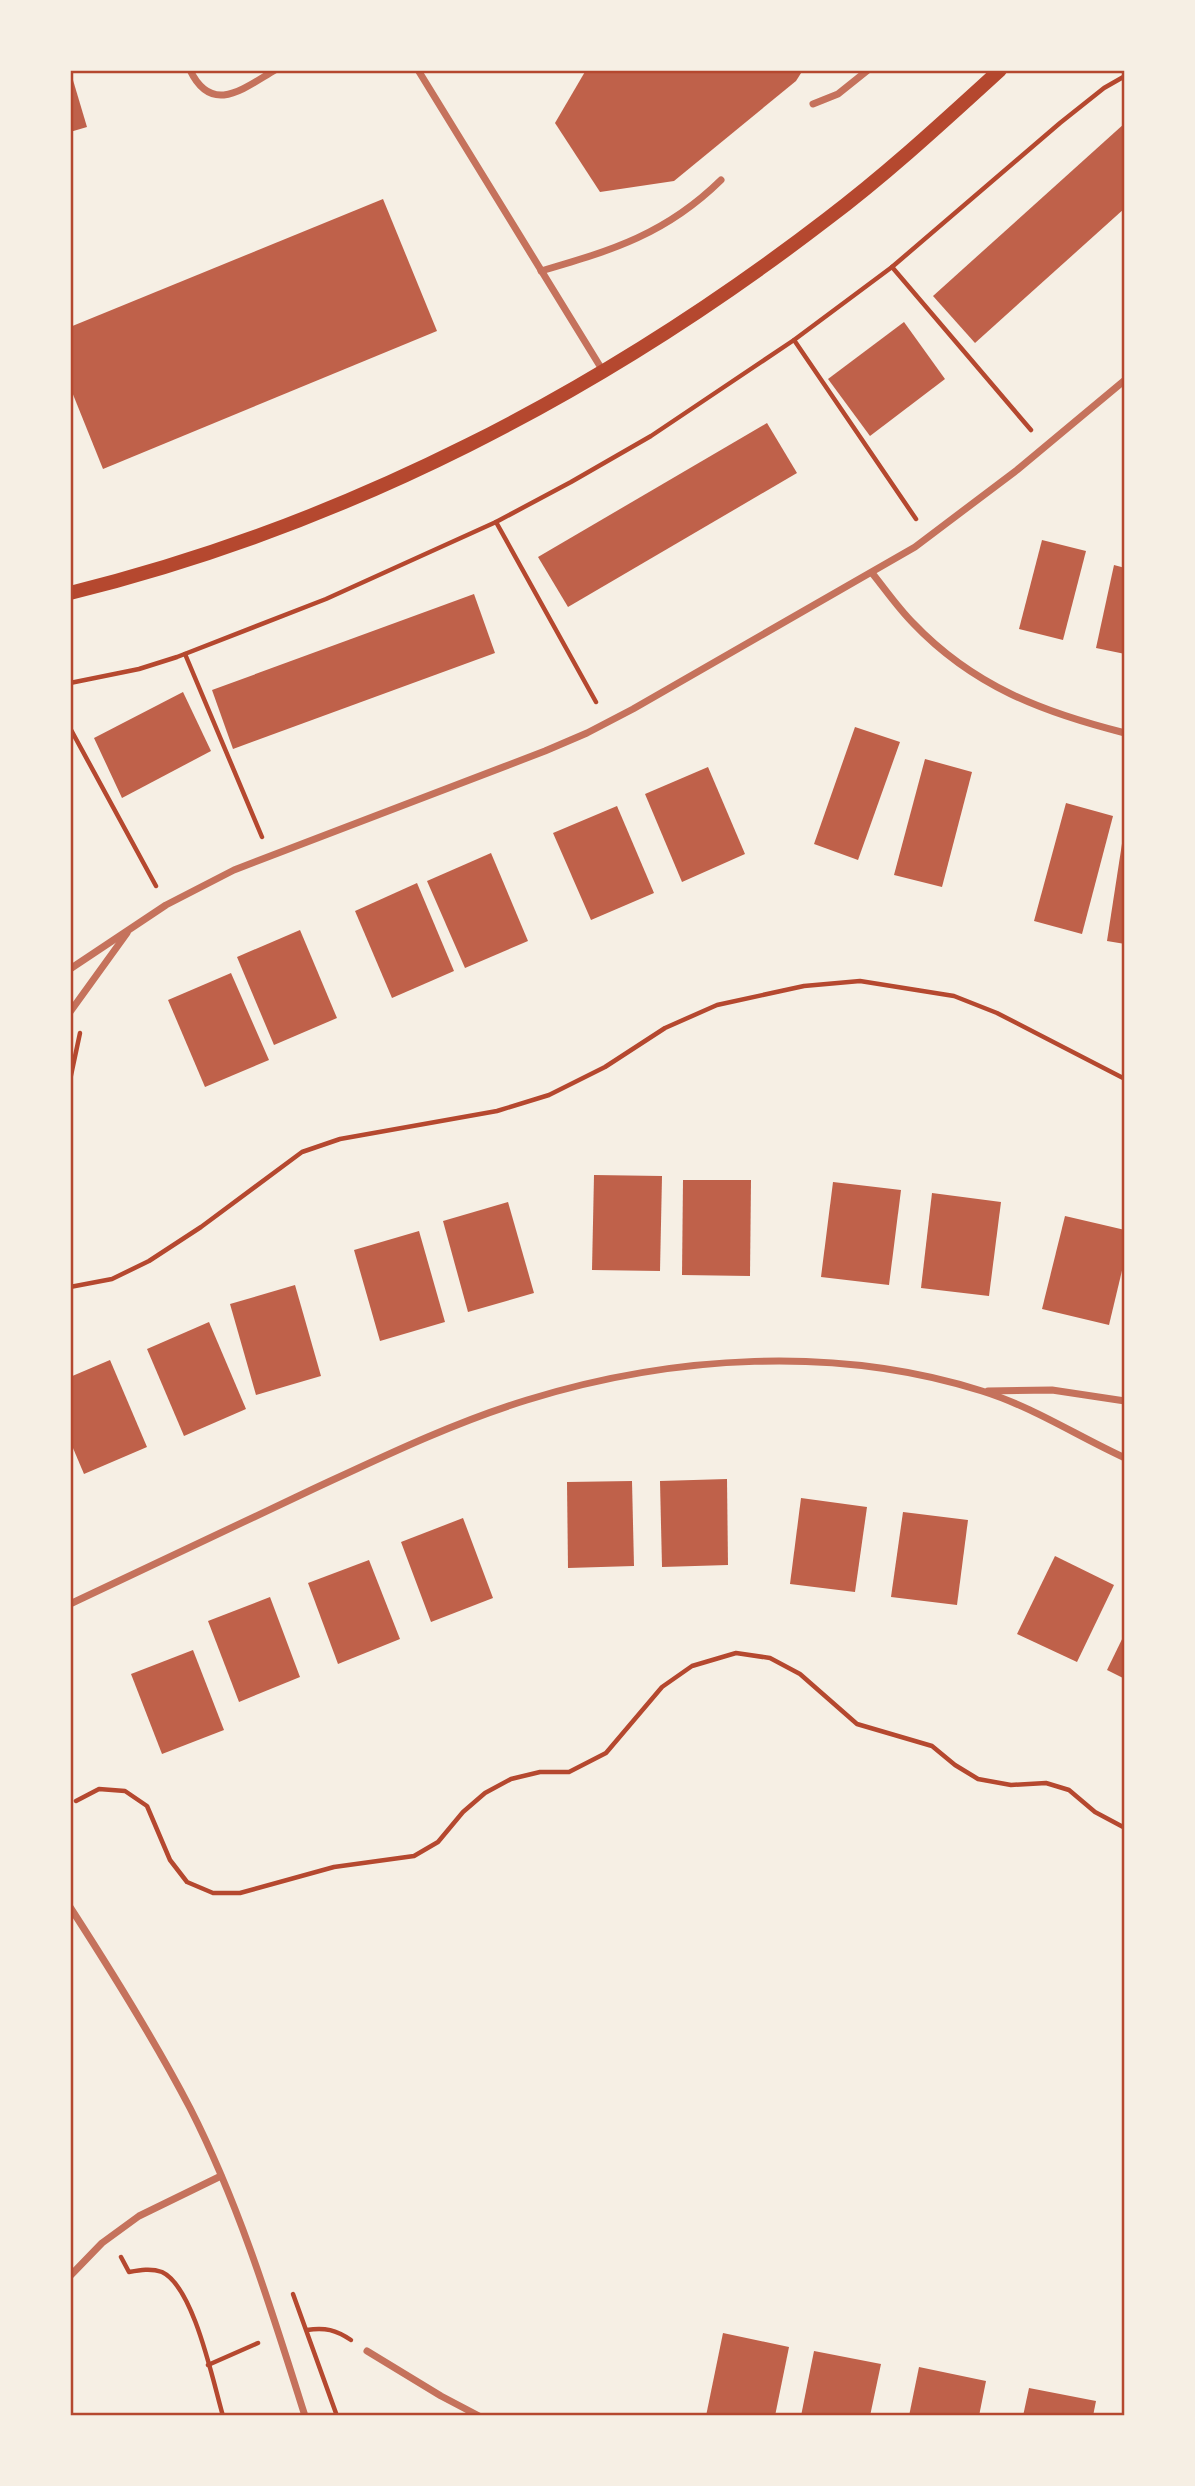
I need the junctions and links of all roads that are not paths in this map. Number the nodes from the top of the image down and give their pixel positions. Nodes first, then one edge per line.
1 (190, 70) edge
2 (275, 70) edge
3 (418, 70) edge
4 (867, 70) edge
5 (1000, 70) edge
6 (813, 104) dead end
7 (721, 180) dead end
8 (541, 271) junction
9 (603, 372) junction
10 (1125, 380) edge
11 (872, 573) junction
12 (70, 593) edge
13 (1125, 733) edge
14 (132, 927) junction
15 (70, 968) edge
16 (70, 1012) edge
17 (984, 1391) junction
18 (1125, 1401) edge
19 (1125, 1458) edge
20 (70, 1604) edge
21 (70, 1907) edge
22 (221, 2176) junction
23 (70, 2276) edge
24 (367, 2351) dead end
25 (305, 2416) edge
26 (479, 2416) edge

1 - 2 street
3 - 8 street
4 - 6 street
5 - 9 main road
7 - 8 street
8 - 9 street
9 - 12 main road
10 - 11 street
11 - 13 street
11 - 14 street
14 - 15 street
14 - 16 street
17 - 18 street
17 - 19 street
17 - 20 street
21 - 22 street
22 - 23 street
22 - 25 street
24 - 26 street

